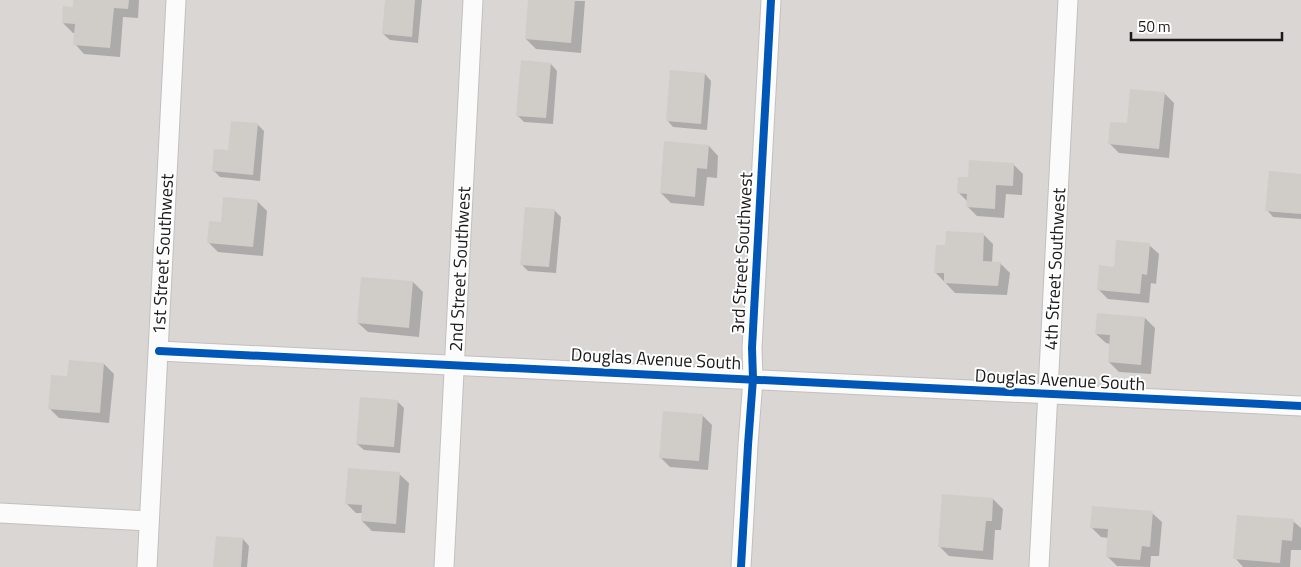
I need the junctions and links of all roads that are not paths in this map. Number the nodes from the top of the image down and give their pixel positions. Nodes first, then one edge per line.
1 (176, 0) edge
2 (473, 0) edge
3 (771, 0) edge
4 (1068, 0) edge
5 (158, 352) junction
6 (455, 365) junction
7 (753, 379) junction
8 (1048, 394) junction
9 (1301, 406) edge
10 (0, 513) edge
11 (149, 521) junction
12 (147, 567) edge
13 (444, 567) edge
14 (741, 567) edge
15 (1039, 567) edge

1 - 5 street, 1st Street Southwest
2 - 6 street, 2nd Street Southwest
3 - 7 street, 3rd Street Southwest
4 - 8 street, 4th Street Southwest
5 - 6 street, Douglas Avenue South
5 - 11 street, 1st Street Southwest
6 - 7 street, Douglas Avenue South
6 - 13 street, 2nd Street Southwest
7 - 8 street, Douglas Avenue South
7 - 14 street, 3rd Street Southwest
8 - 9 street, Douglas Avenue South
8 - 15 street, 4th Street Southwest
10 - 11 street
11 - 12 street, 1st Street Southwest

